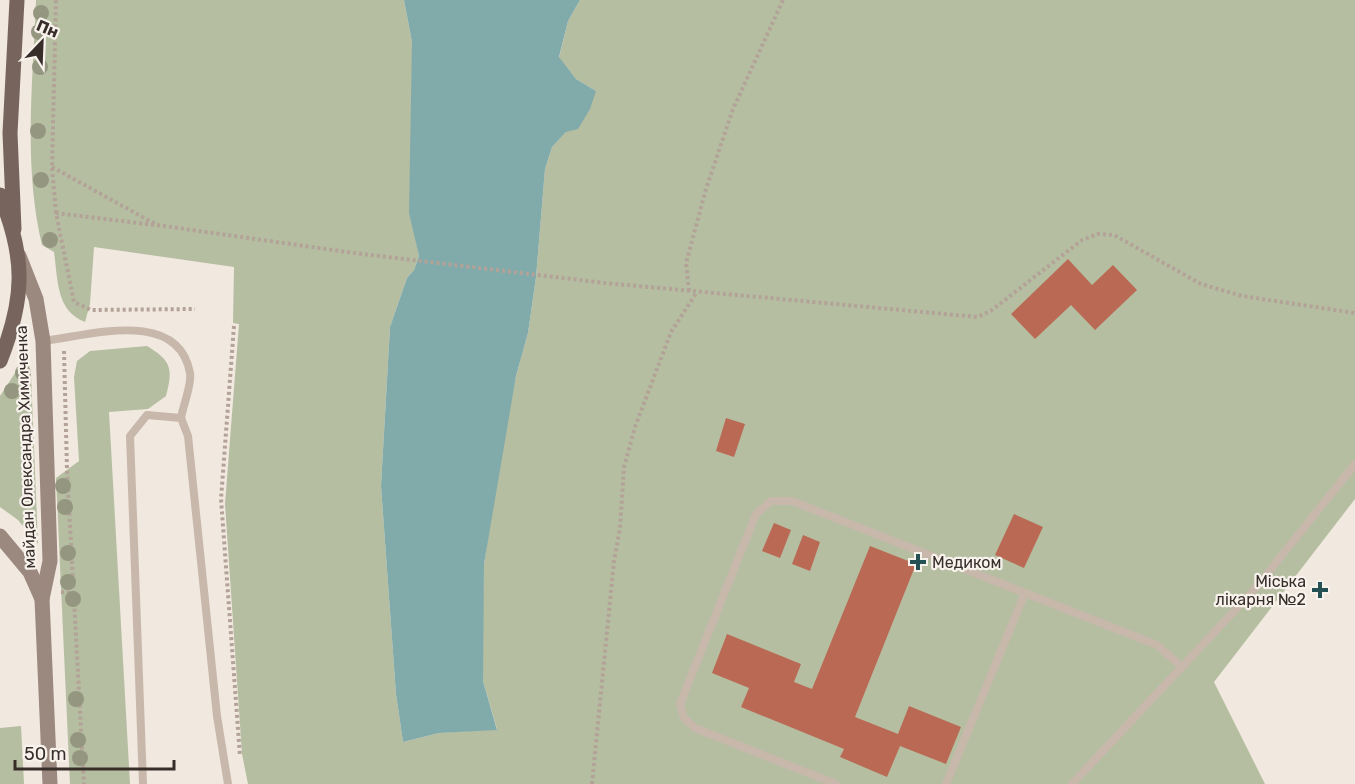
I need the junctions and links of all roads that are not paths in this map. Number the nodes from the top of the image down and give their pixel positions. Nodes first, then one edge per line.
1 (17, 0) edge
2 (0, 195) edge
3 (14, 229) junction
4 (19, 255) junction
5 (43, 341) junction
6 (0, 361) edge
7 (181, 418) junction
8 (1355, 464) edge
9 (0, 536) edge
10 (1025, 593) junction
11 (42, 599) junction
12 (1182, 667) junction
13 (50, 784) edge
14 (143, 784) edge
15 (228, 784) edge
16 (836, 784) edge
17 (946, 784) edge
18 (1072, 784) edge

1 - 3 main road
2 - 3 main road, майдан Олександра Химиченка
3 - 4 main road, майдан Олександра Химиченка
4 - 5 street, майдан Олександра Химиченка
4 - 6 main road, майдан Олександра Химиченка
5 - 7 lane
5 - 11 street, майдан Олександра Химиченка
7 - 14 lane
7 - 15 lane
8 - 12 lane
9 - 11 street, майдан Олександра Химиченка
10 - 12 lane
10 - 16 lane
10 - 17 lane
11 - 13 street
12 - 18 lane

